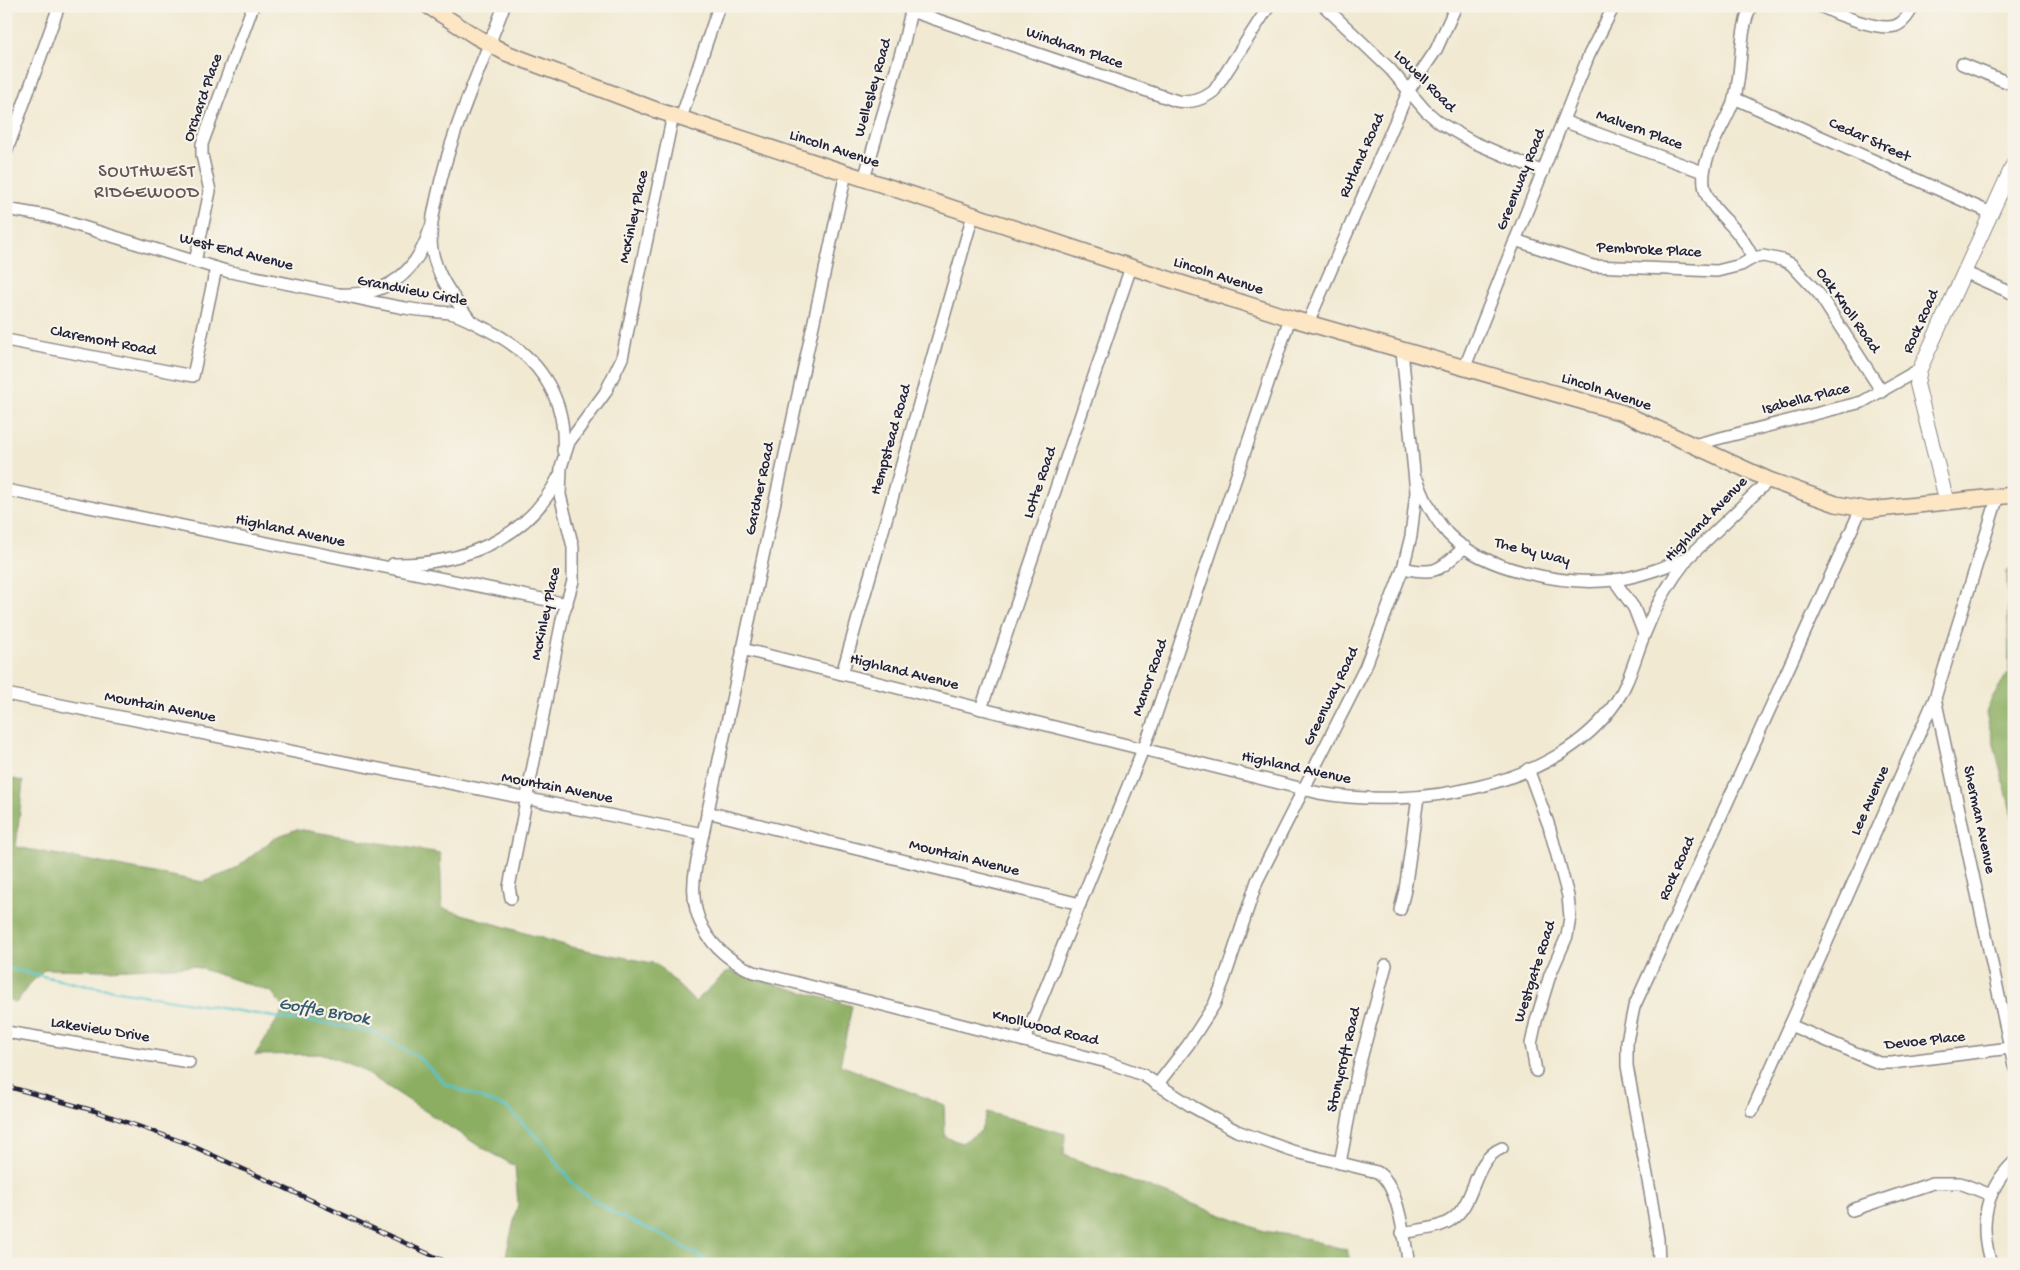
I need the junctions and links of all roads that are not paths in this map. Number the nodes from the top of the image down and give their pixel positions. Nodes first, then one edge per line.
1 (59, 6) edge
2 (253, 6) edge
3 (428, 6) edge
4 (504, 6) edge
5 (719, 6) edge
6 (1269, 6) edge
7 (1324, 6) edge
8 (1456, 6) edge
9 (1614, 6) edge
10 (1751, 6) edge
11 (1820, 6) edge
12 (1913, 6) edge
13 (911, 9) edge
14 (490, 44) junction
15 (1962, 64) dead end
16 (2014, 85) edge
17 (1409, 90) junction
18 (1734, 98) junction
19 (677, 117) junction
20 (1563, 121) junction
21 (6, 153) edge
22 (2014, 163) edge
23 (1542, 172) junction
24 (1703, 172) junction
25 (846, 173) junction
26 (864, 179) junction
27 (6, 209) edge
28 (1991, 213) junction
29 (973, 215) junction
30 (430, 229) junction
31 (1515, 240) junction
32 (1753, 258) junction
33 (196, 262) junction
34 (1131, 267) junction
35 (216, 268) junction
36 (1964, 272) junction
37 (338, 294) junction
38 (2014, 294) edge
39 (1290, 318) junction
40 (470, 320) junction
41 (1308, 323) junction
42 (6, 340) edge
43 (1402, 351) junction
44 (1464, 369) junction
45 (1920, 369) junction
46 (1882, 392) junction
47 (1693, 445) junction
48 (561, 467) junction
49 (1414, 467) junction
50 (1768, 480) junction
51 (6, 490) edge
52 (2014, 495) edge
53 (1998, 496) junction
54 (1947, 503) junction
55 (1861, 509) junction
56 (1465, 547) junction
57 (1688, 558) junction
58 (360, 563) junction
59 (1403, 568) junction
60 (1614, 580) junction
61 (567, 604) junction
62 (1644, 634) junction
63 (742, 649) junction
64 (842, 674) junction
65 (6, 694) edge
66 (1935, 698) junction
67 (981, 709) junction
68 (1143, 749) junction
69 (1528, 769) junction
70 (1304, 790) junction
71 (1418, 797) junction
72 (526, 799) junction
73 (707, 812) junction
74 (702, 834) junction
75 (511, 898) dead end
76 (1080, 904) junction
77 (1400, 910) dead end
78 (1386, 965) dead end
79 (1790, 1025) junction
80 (6, 1032) edge
81 (1024, 1040) junction
82 (2010, 1048) junction
83 (189, 1062) dead end
84 (2014, 1066) edge
85 (1536, 1071) dead end
86 (1158, 1085) junction
87 (1752, 1111) dead end
88 (1502, 1148) dead end
89 (1340, 1162) junction
90 (2014, 1162) edge
91 (1992, 1195) junction
92 (1852, 1210) dead end
93 (1402, 1233) junction
94 (1408, 1264) edge
95 (1659, 1264) edge
96 (1991, 1264) edge

1 - 21 street
2 - 33 street, Orchard Place
3 - 14 main road, Lincoln Avenue
4 - 14 street, West End Avenue
5 - 19 street, McKinley Place
6 - 13 street, Windham Place
7 - 17 street, Lowell Road
8 - 17 street, Rutland Road
9 - 20 street, Greenway Road
10 - 18 street
11 - 12 street
13 - 26 street, Wellesley Road
14 - 19 main road, Lincoln Avenue
14 - 30 street, West End Avenue
15 - 16 street
17 - 23 street, Lowell Road
17 - 41 street, Rutland Road
18 - 24 street
18 - 28 street, Cedar Street
19 - 25 main road, Lincoln Avenue
19 - 48 street, McKinley Place
20 - 23 street, Greenway Road
20 - 24 street, Malvern Place
22 - 28 street, Rock Road
23 - 31 street, Greenway Road
24 - 32 street
25 - 26 main road, Lincoln Avenue
25 - 63 street, Gardner Road
26 - 29 main road, Lincoln Avenue
27 - 33 street, West End Avenue
28 - 36 street, Rock Road
29 - 34 main road, Lincoln Avenue
29 - 64 street, Hempstead Road
30 - 37 street, West End Avenue
30 - 40 street, West End Avenue
31 - 32 street, Pembroke Place
31 - 44 street, Greenway Road
32 - 46 street, Oak Knoll Road
33 - 35 street, West End Avenue
34 - 39 main road, Lincoln Avenue
34 - 67 street, Lotte Road
35 - 37 street, West End Avenue
35 - 42 street, Claremont Road
36 - 38 street
36 - 45 street, Rock Road
37 - 40 street, Grandview Circle
39 - 41 main road, Lincoln Avenue
39 - 68 street, Manor Road
40 - 48 street, Grandview Circle
41 - 43 main road, Lincoln Avenue
43 - 44 main road, Lincoln Avenue
43 - 49 street, Greenway Road
44 - 47 main road, Lincoln Avenue
45 - 46 street, Isabella Place
45 - 54 street, Rock Road
46 - 47 street, Isabella Place
47 - 50 main road, Lincoln Avenue
48 - 58 street, Grandview Circle
48 - 61 street, McKinley Place
49 - 56 street, The by Way
49 - 59 street, Greenway Road
50 - 55 main road, Lincoln Avenue
50 - 57 street, Highland Avenue
51 - 58 street, Highland Avenue
52 - 53 main road, Lincoln Avenue
53 - 54 main road, Lincoln Avenue
53 - 66 street, Lee Avenue
54 - 55 main road, Lincoln Avenue
55 - 95 street, Rock Road
56 - 59 street
56 - 60 street, The by Way
57 - 60 street, The by Way
57 - 62 street, Highland Avenue
58 - 61 street, Highland Avenue
59 - 70 street, Greenway Road
60 - 62 street
61 - 72 street, McKinley Place
62 - 69 street, Highland Avenue
63 - 64 street, Highland Avenue
63 - 73 street, Gardner Road
64 - 67 street, Highland Avenue
65 - 72 street, Mountain Avenue
66 - 79 street, Lee Avenue
66 - 82 street, Sherman Avenue
67 - 68 street, Highland Avenue
68 - 70 street, Highland Avenue
68 - 76 street, Manor Road
69 - 71 street, Highland Avenue
69 - 85 street, Westgate Road
70 - 71 street, Highland Avenue
70 - 86 street, Greenway Road
71 - 77 street
72 - 74 street, Mountain Avenue
72 - 75 street, McKinley Place
73 - 74 street
73 - 76 street, Mountain Avenue
74 - 81 street, Knollwood Road
76 - 81 street, Manor Road
78 - 89 street, Stonycroft Road
79 - 82 street, Devoe Place
79 - 87 street, Lee Avenue
80 - 83 street, Lakeview Drive
81 - 86 street, Knollwood Road
82 - 84 street, Sherman Avenue
86 - 89 street, Knollwood Road
88 - 93 street
89 - 93 street, Knollwood Road
90 - 91 street
91 - 92 street
91 - 96 street
93 - 94 street, Knollwood Road

